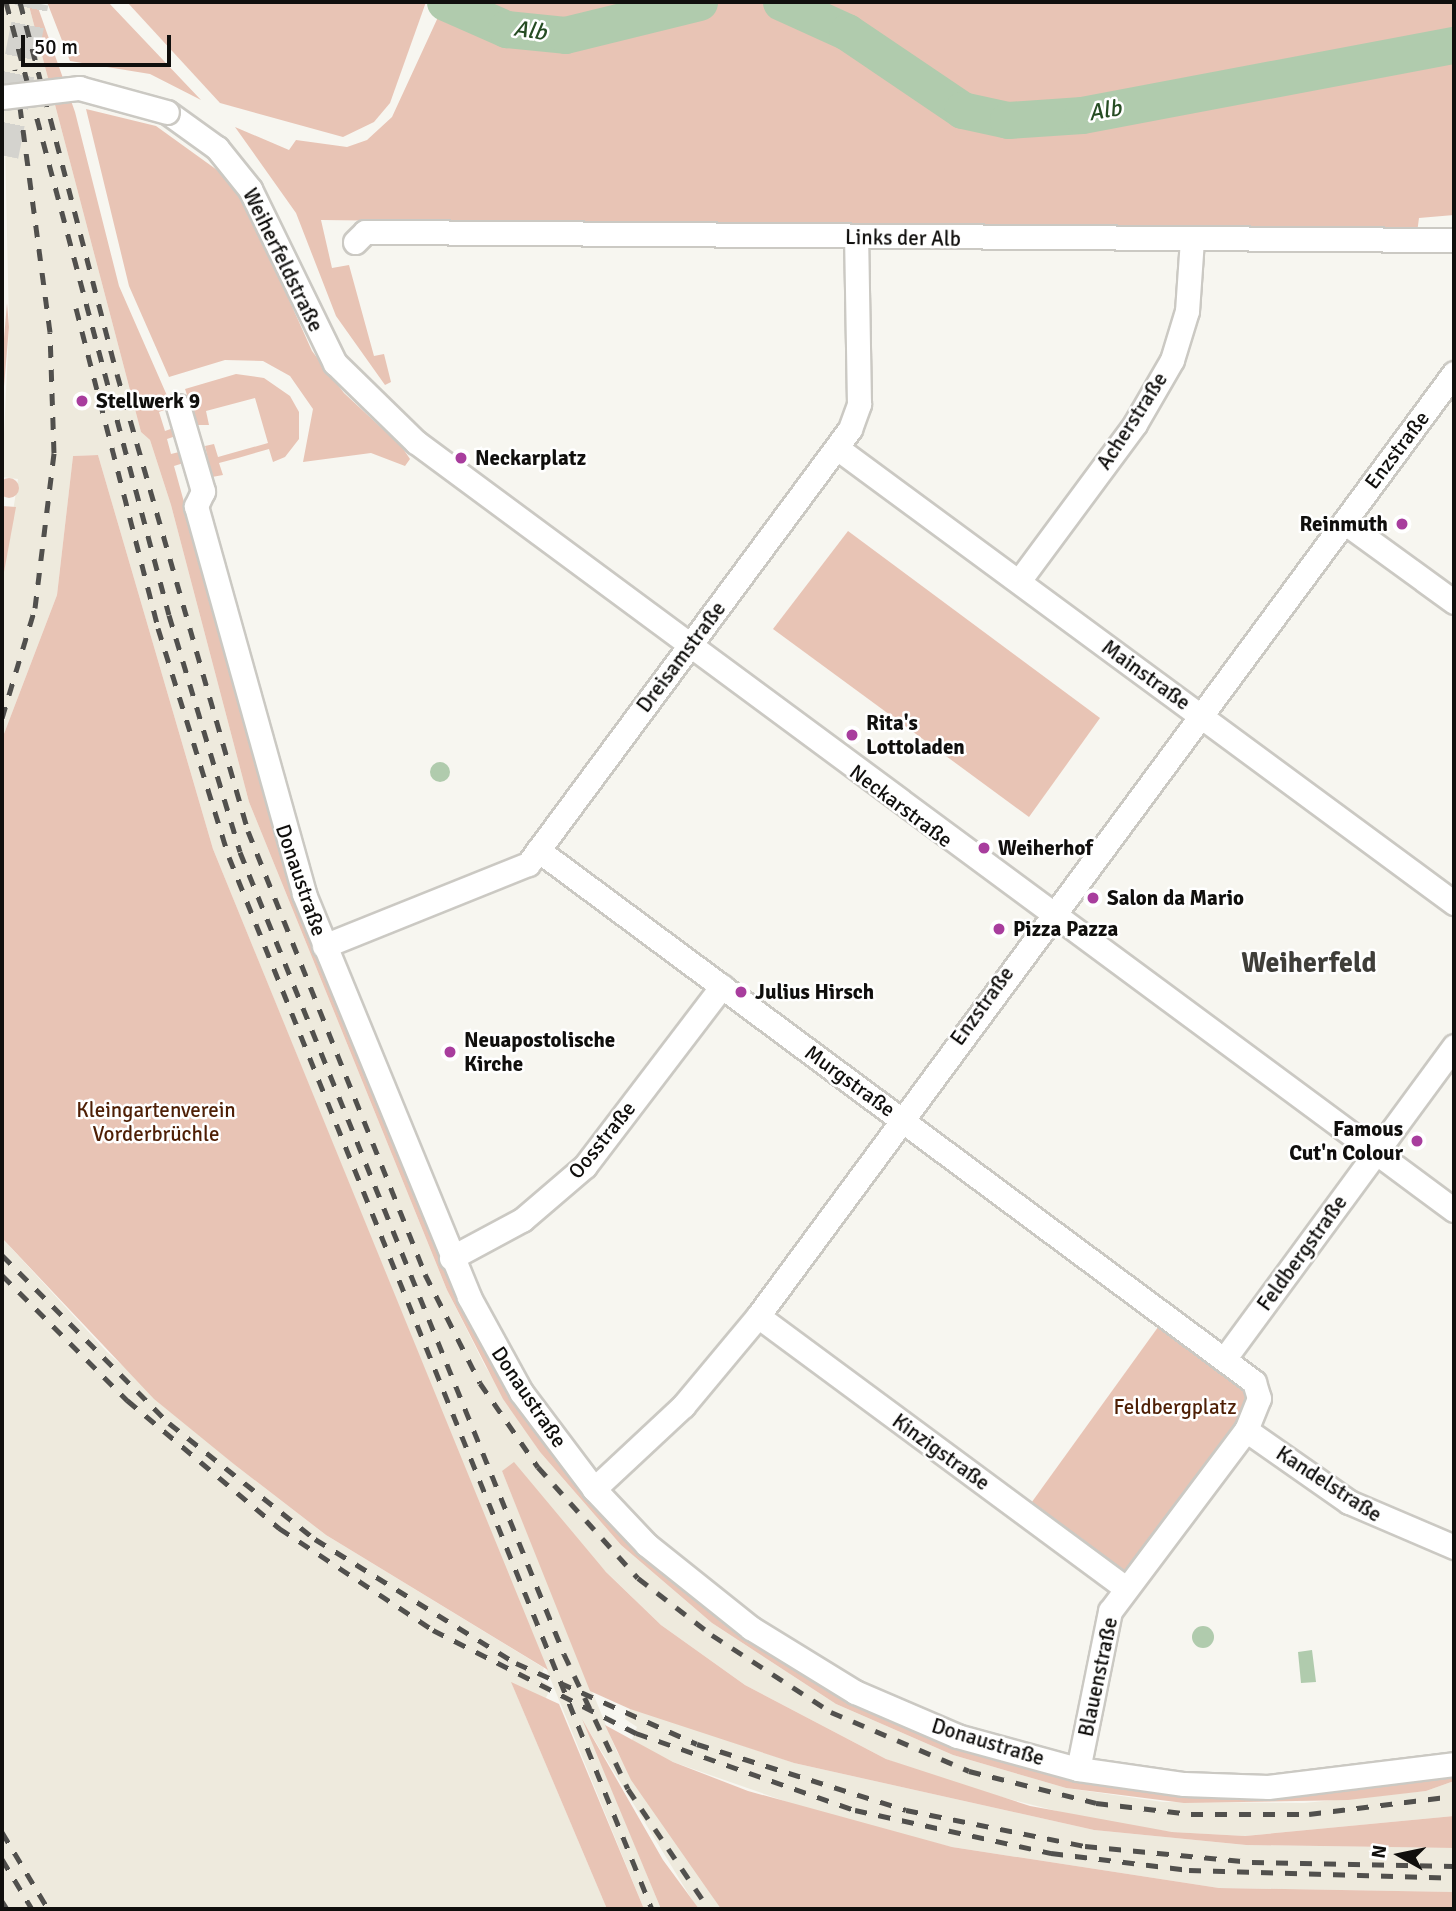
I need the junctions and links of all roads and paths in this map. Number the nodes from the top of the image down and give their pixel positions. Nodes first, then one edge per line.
1 (2, 97) edge
2 (856, 237) junction
3 (1192, 240) junction
4 (1454, 240) edge
5 (355, 242) dead end
6 (1454, 373) edge
7 (357, 390) joint
8 (178, 406) dead end
9 (837, 448) junction
10 (1343, 522) junction
11 (1019, 581) junction
12 (1454, 602) edge
13 (687, 646) junction
14 (1200, 715) junction
15 (538, 850) junction
16 (1454, 903) edge
17 (1049, 914) junction
18 (324, 946) junction
19 (722, 986) junction
20 (1454, 1046) edge
21 (901, 1118) junction
22 (1377, 1152) junction
23 (1454, 1210) edge
24 (451, 1258) junction
25 (758, 1316) junction
26 (1225, 1358) junction
27 (1246, 1430) junction
28 (594, 1489) junction
29 (1454, 1547) edge
30 (1124, 1587) junction
31 (1454, 1764) edge
32 (1078, 1769) junction

1 - 7 street, Weiherfeldstraße, bridge
2 - 3 street, Links der Alb
2 - 5 street, Links der Alb
2 - 9 street, Dreisamstraße
3 - 4 street, Links der Alb
3 - 11 street, Acherstraße
6 - 10 street, Enzstraße
7 - 13 street, Neckarstraße
8 - 18 street, Donaustraße
9 - 11 street, Mainstraße
9 - 13 street, Dreisamstraße
10 - 12 street
10 - 14 street, Enzstraße
11 - 14 street, Mainstraße
13 - 15 street, Dreisamstraße
13 - 17 street, Neckarstraße
14 - 16 street, Mainstraße
14 - 17 street, Enzstraße
15 - 18 street, Dreisamstraße
15 - 19 street, Murgstraße
17 - 21 street, Enzstraße
17 - 22 street, Neckarstraße
18 - 24 street, Donaustraße
19 - 21 street, Murgstraße
19 - 24 street, Oosstraße
20 - 22 street, Feldbergstraße
21 - 25 street, Enzstraße
21 - 26 street, Murgstraße
22 - 23 street, Neckarstraße
22 - 26 street, Feldbergstraße
24 - 28 street, Donaustraße
25 - 28 street, Enzstraße
25 - 30 street, Kinzigstraße
26 - 27 street
27 - 29 street, Kandelstraße
27 - 30 street
28 - 32 street, Donaustraße
30 - 32 street, Blauenstraße
31 - 32 street, Donaustraße

